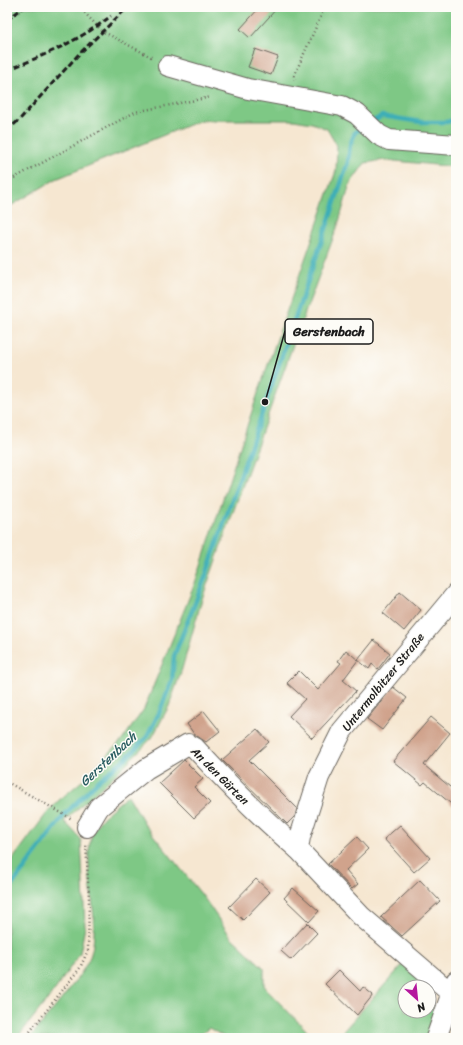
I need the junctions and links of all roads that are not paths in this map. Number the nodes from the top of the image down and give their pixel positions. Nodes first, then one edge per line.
1 (168, 66) road end
2 (456, 145) edge
3 (456, 594) edge
4 (80, 823) road end
5 (298, 849) junction
6 (454, 988) edge
7 (436, 1038) edge

1 - 2 street
3 - 5 street, Untermolbitzer Straße
4 - 5 street, An den Gärten
5 - 6 street
6 - 7 street

